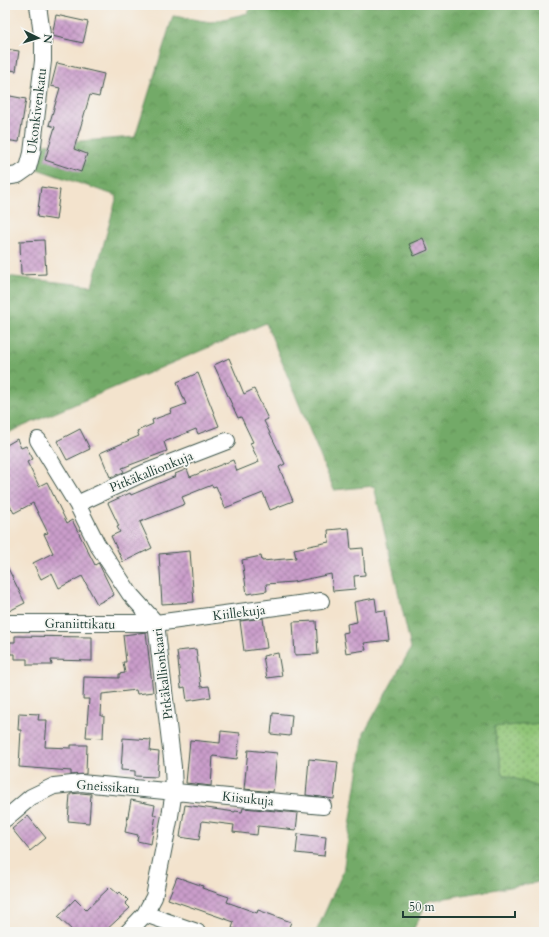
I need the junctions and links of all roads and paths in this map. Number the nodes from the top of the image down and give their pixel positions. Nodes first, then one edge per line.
1 (38, 5) edge
2 (5, 177) edge
3 (38, 440) dead end
4 (227, 441) dead end
5 (77, 504) junction
6 (321, 601) dead end
7 (5, 623) edge
8 (156, 623) junction
9 (174, 791) junction
10 (323, 806) dead end
11 (5, 819) edge
12 (145, 914) junction
13 (128, 932) edge
14 (197, 932) edge

1 - 2 street, Ukonkivenkatu
3 - 5 street, Pitkäkallionkaari
4 - 5 street, Pitkäkallionkuja
5 - 8 street, Pitkäkallionkaari
6 - 8 street, Kiillekuja
7 - 8 street, Graniittikatu
8 - 9 street, Pitkäkallionkaari
9 - 10 street, Kiisukuja
9 - 11 street, Gneissikatu
9 - 12 street, Pitkäkallionkaari
12 - 13 street, Pitkäkallionkaari
12 - 14 street

